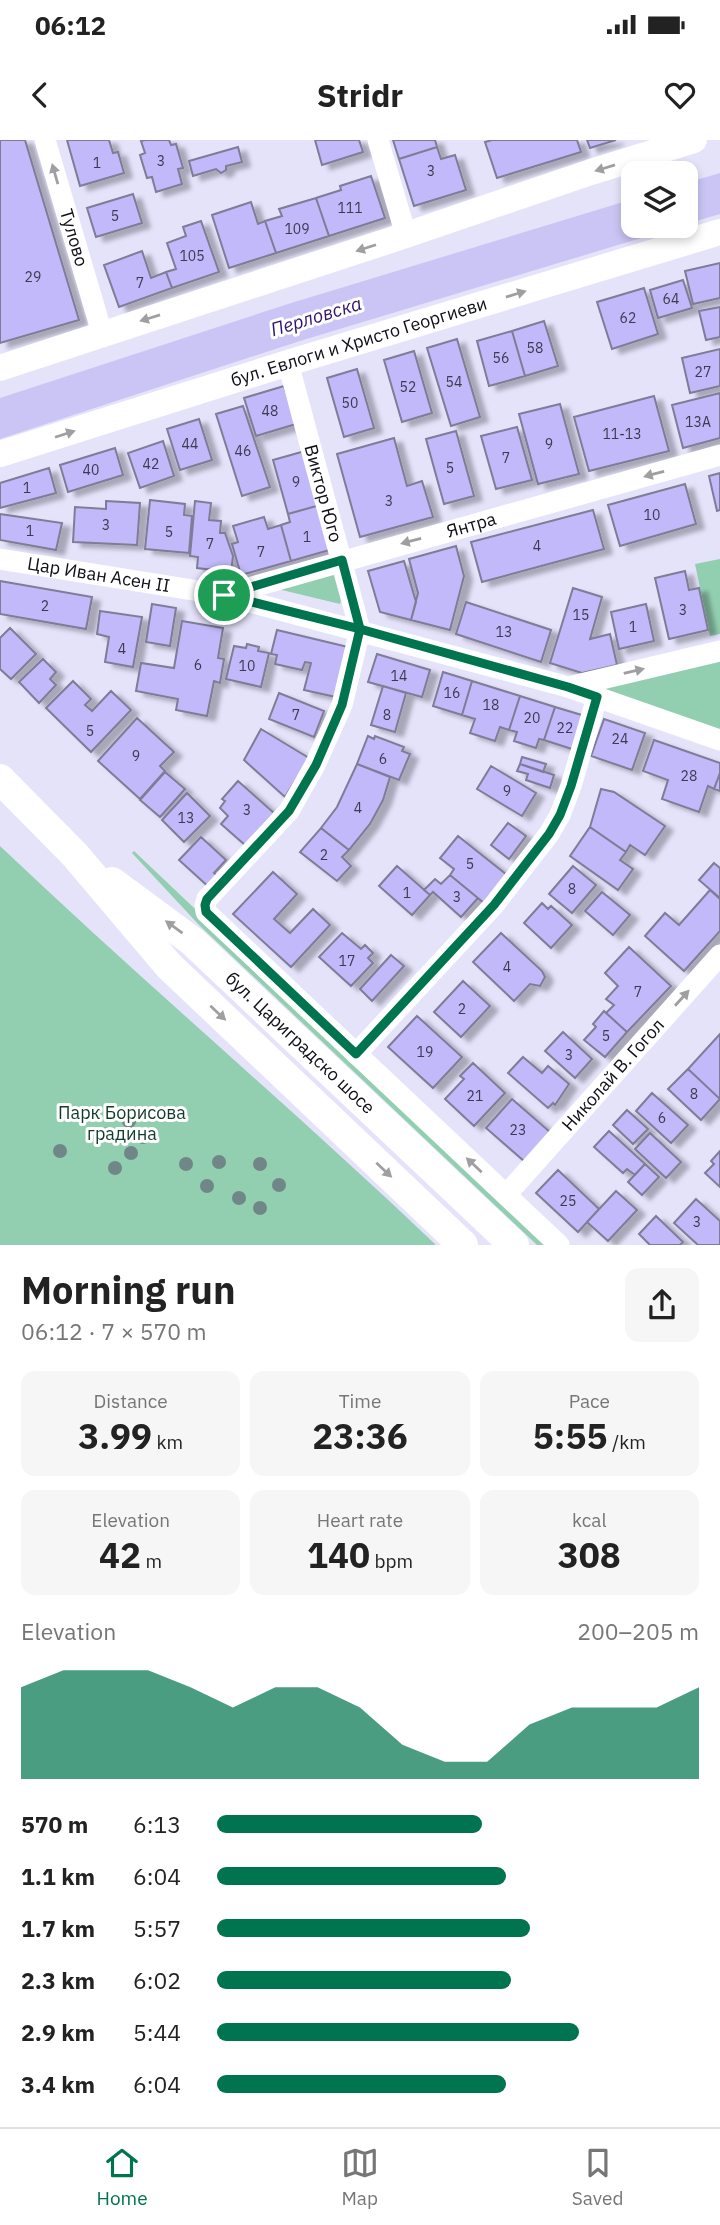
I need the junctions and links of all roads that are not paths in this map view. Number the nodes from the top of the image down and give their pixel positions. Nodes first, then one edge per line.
1 (44, 140) edge
2 (378, 140) edge
3 (694, 140) edge
4 (720, 232) edge
5 (405, 235) junction
6 (102, 333) junction
7 (288, 363) junction
8 (0, 368) edge
9 (0, 454) edge
10 (720, 456) edge
11 (0, 559) edge
12 (342, 560) junction
13 (224, 595) junction
14 (360, 629) junction
15 (720, 651) edge
16 (568, 687) junction
17 (597, 697) junction
18 (720, 740) edge
19 (0, 779) edge
20 (75, 855) junction
21 (206, 912) joint
22 (720, 955) edge
23 (356, 1054) junction
24 (506, 1195) junction
25 (463, 1245) edge
26 (514, 1245) edge
27 (559, 1245) edge

6 -> 1 street, Тулово
2 - 5 street
3 -> 5 main road
7 -> 4 main road, бул. Евлоги и Христо Георгиеви
5 -> 6 main road
6 - 8 main road
9 -> 7 main road, бул. Евлоги и Христо Георгиеви
7 - 12 street, Виктор Юго
10 -> 12 street, Янтра
11 - 13 street, Цар Иван Асен II
12 - 13 street, Янтра
12 - 14 street, Виктор Юго
13 - 14 street, Цар Иван Асен II
14 - 16 street, Цар Иван Асен II
14 - 21 street, Виктор Юго
16 -> 15 street
16 - 17 street, Цар Иван Асен II
17 - 18 street, Цар Иван Асен II
17 - 23 street
19 - 20 highway, бул. Цариградско шосе
20 -> 25 highway, бул. Цариградско шосе
26 -> 20 highway, бул. Цариградско шосе
21 - 23 street, бул. Цариградско шосе
24 -> 22 street, Николай В. Гогол
24 -> 23 street, бул. Цариградско шосе
24 - 27 street, бул. Цариградско шосе

